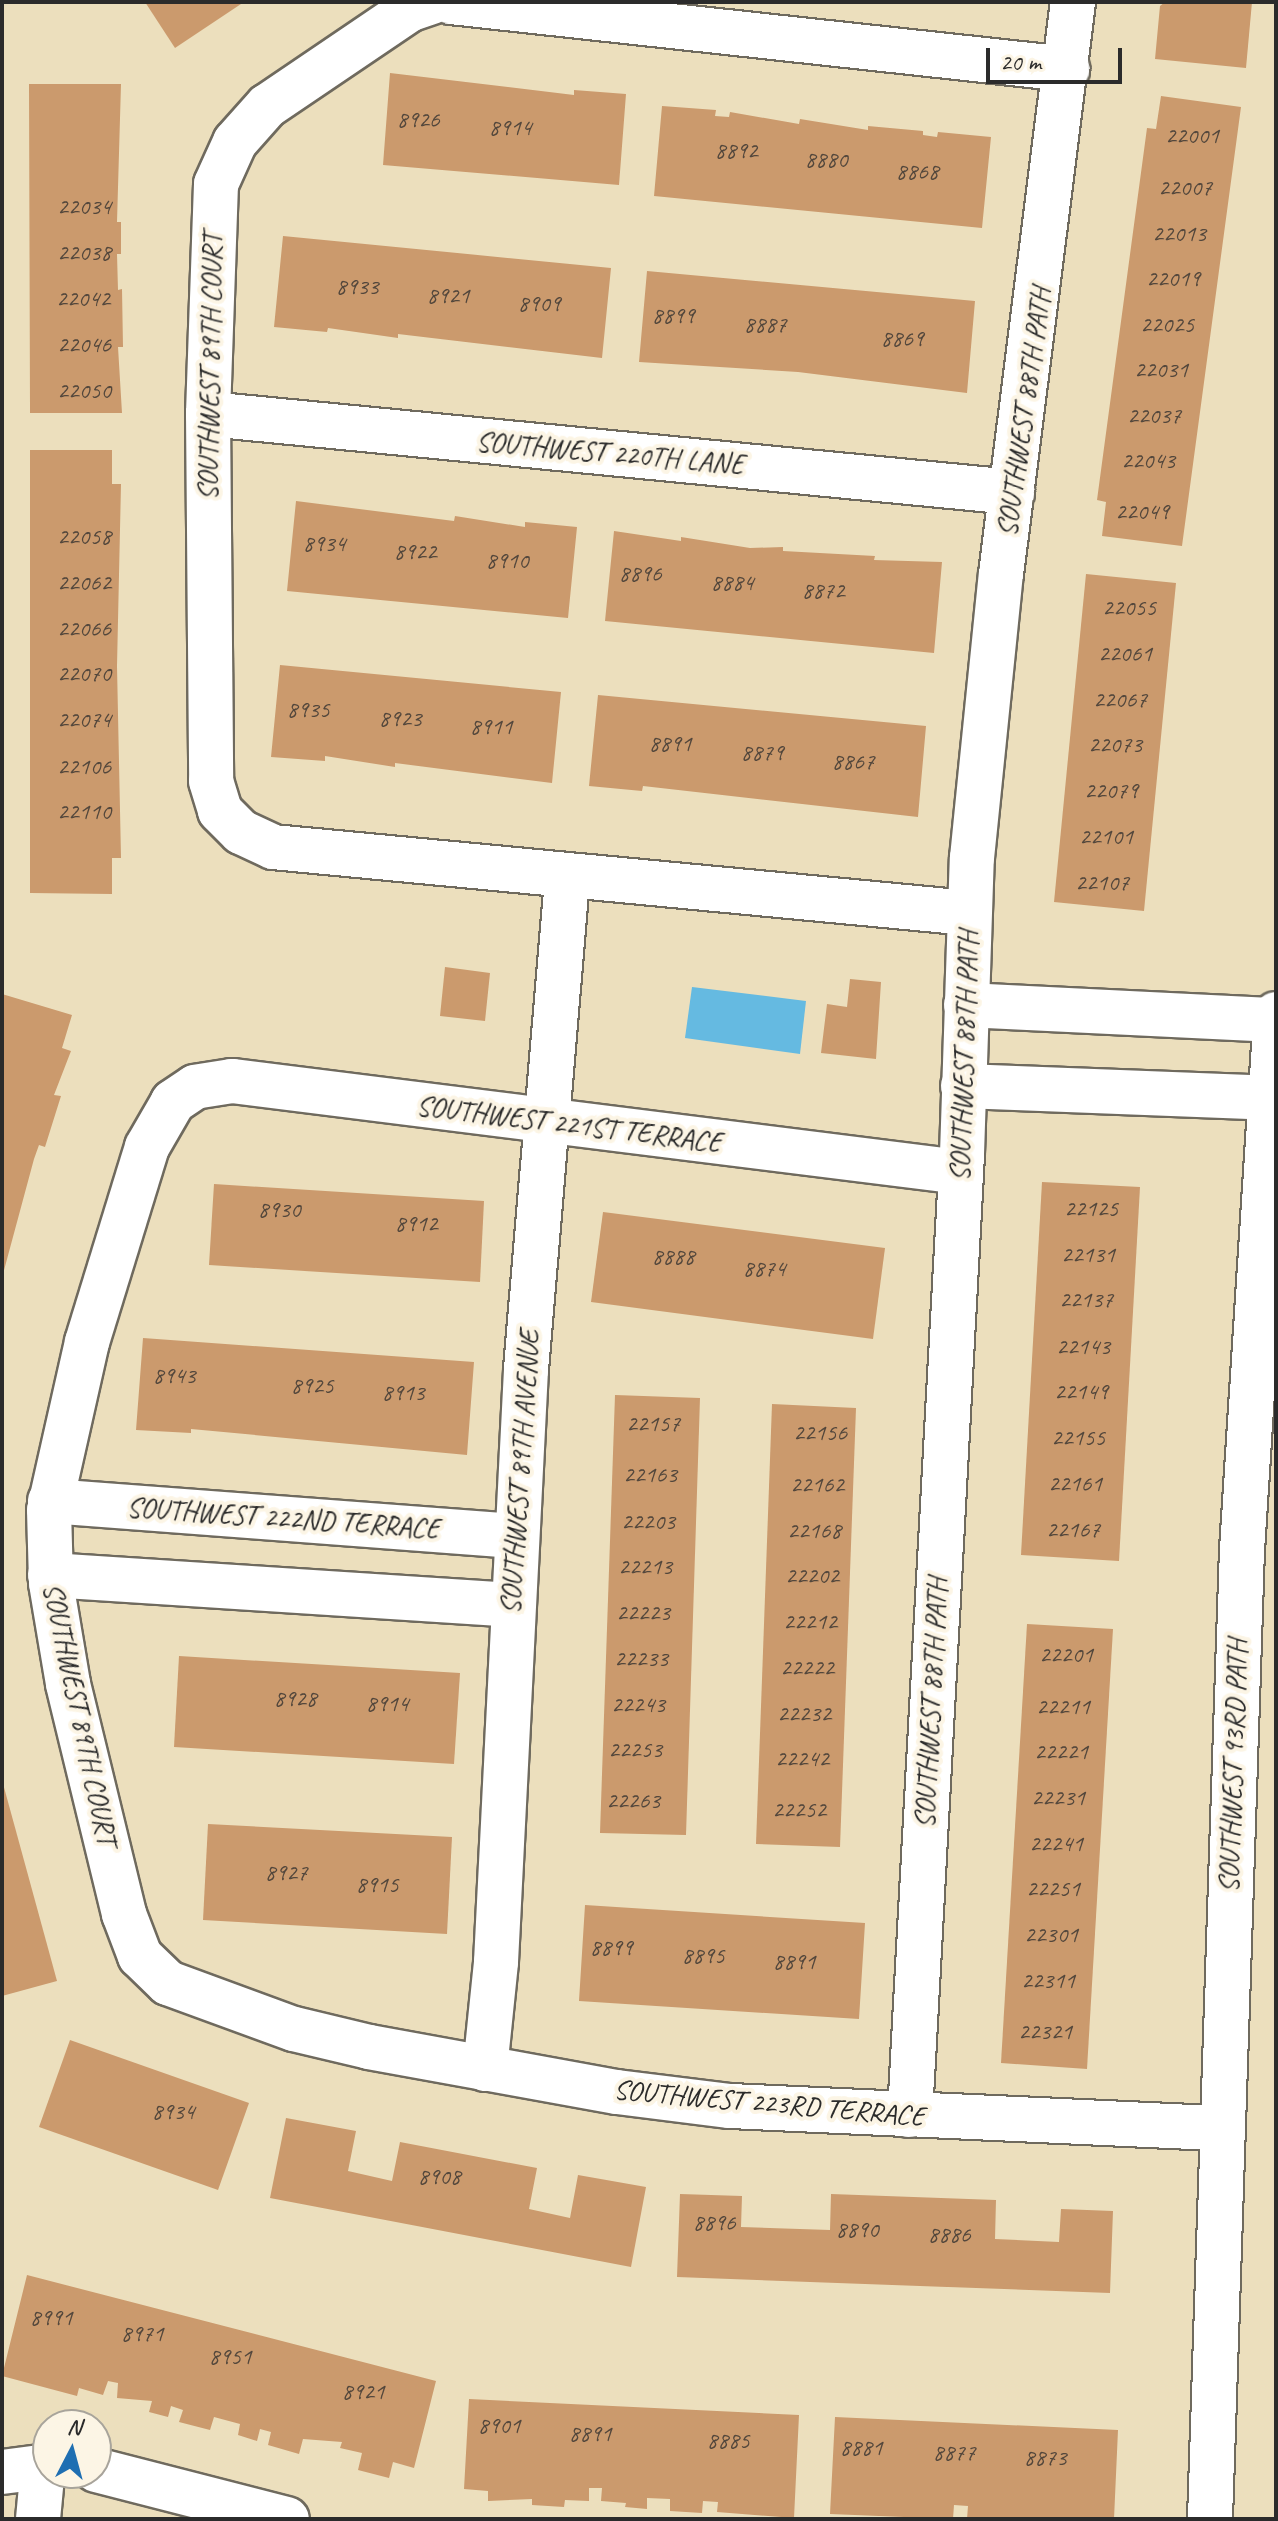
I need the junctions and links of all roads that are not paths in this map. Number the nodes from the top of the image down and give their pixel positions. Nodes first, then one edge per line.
1 (437, 2) edge
2 (1073, 2) edge
3 (1067, 69) junction
4 (208, 414) junction
5 (1012, 492) junction
6 (567, 876) junction
7 (968, 913) junction
8 (966, 1005) junction
9 (1276, 1014) edge
10 (1276, 1020) edge
11 (963, 1086) junction
12 (181, 1096) joint
13 (1272, 1100) edge
14 (545, 1121) junction
15 (960, 1172) junction
16 (50, 1501) junction
17 (515, 1536) junction
18 (50, 1575) junction
19 (512, 1605) junction
20 (146, 1966) joint
21 (485, 2069) junction
22 (910, 2115) junction
23 (1220, 2128) junction
24 (31, 2468) edge
25 (112, 2474) edge
26 (38, 2519) edge
27 (287, 2519) edge
28 (1210, 2519) edge

1 - 3 street
1 - 4 street, SOUTHWEST 89TH COURT
2 - 3 street, SOUTHWEST 88TH PATH
3 - 5 street, SOUTHWEST 88TH PATH
4 - 5 street, SOUTHWEST 220TH LANE
4 - 6 street, SOUTHWEST 89TH COURT
5 - 7 street, SOUTHWEST 88TH PATH
6 - 7 street
6 - 14 street, SOUTHWEST 89TH AVENUE
7 - 8 street, SOUTHWEST 88TH PATH
8 - 10 street
8 - 11 street, SOUTHWEST 88TH PATH
9 - 10 street, SOUTHWEST 93RD PATH
10 - 13 street, SOUTHWEST 93RD PATH
11 - 13 street
11 - 15 street, SOUTHWEST 88TH PATH
12 - 14 street, SOUTHWEST 221ST TERRACE
12 - 16 street, SOUTHWEST 89TH COURT
13 - 23 street, SOUTHWEST 93RD PATH
14 - 15 street, SOUTHWEST 221ST TERRACE
14 - 17 street, SOUTHWEST 89TH AVENUE
15 - 22 street, SOUTHWEST 88TH PATH
16 - 17 street, SOUTHWEST 222ND TERRACE
16 - 18 street, SOUTHWEST 89TH COURT
17 - 19 street, SOUTHWEST 89TH AVENUE
18 - 19 street
18 - 20 street, SOUTHWEST 89TH COURT
19 - 21 street, SOUTHWEST 89TH AVENUE
20 - 21 street, SOUTHWEST 223RD TERRACE
21 - 22 street, SOUTHWEST 223RD TERRACE
22 - 23 street, SOUTHWEST 223RD TERRACE
23 - 28 street, SOUTHWEST 93RD PATH
24 - 26 street
25 - 27 street

